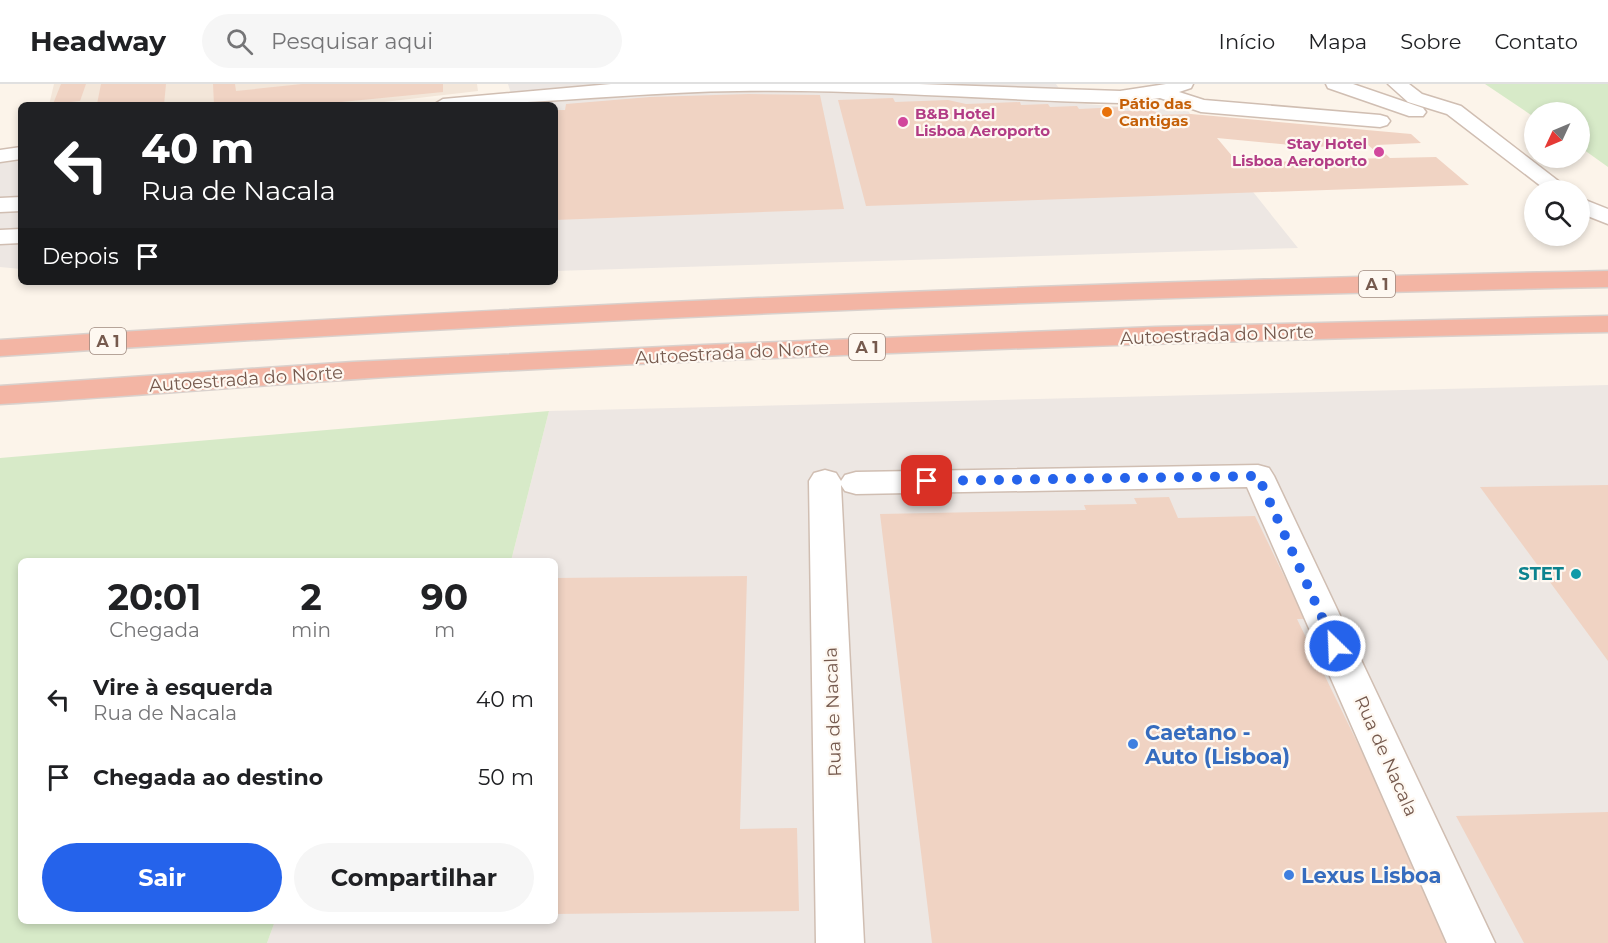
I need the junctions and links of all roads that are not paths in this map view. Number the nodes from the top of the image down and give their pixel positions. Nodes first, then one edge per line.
1 (1184, 84) edge
2 (1335, 84) edge
3 (1397, 84) edge
4 (1161, 92) junction
5 (474, 102) edge
6 (1380, 121) dead end
7 (1476, 127) junction
8 (18, 153) edge
9 (0, 156) edge
10 (18, 175) edge
11 (0, 177) edge
12 (1546, 180) edge
13 (18, 204) edge
14 (0, 206) edge
15 (1590, 209) edge
16 (1608, 217) edge
17 (18, 236) edge
18 (0, 237) edge
19 (1608, 279) edge
20 (1608, 324) edge
21 (0, 328) edge
22 (216, 333) junction
23 (0, 348) edge
24 (0, 395) edge
25 (840, 943) edge
26 (1471, 943) edge

1 - 4 street
2 - 7 street
3 - 7 street
4 - 5 street
4 - 6 street
7 - 12 street
8 - 9 street
10 - 11 street
13 - 14 street
15 - 16 street
17 - 18 street
19 - 22 highway, A 1
20 - 24 highway, Autoestrada do Norte / A 1
21 - 22 highway
22 - 23 highway, A 1
25 - 26 street, Rua de Nacala

